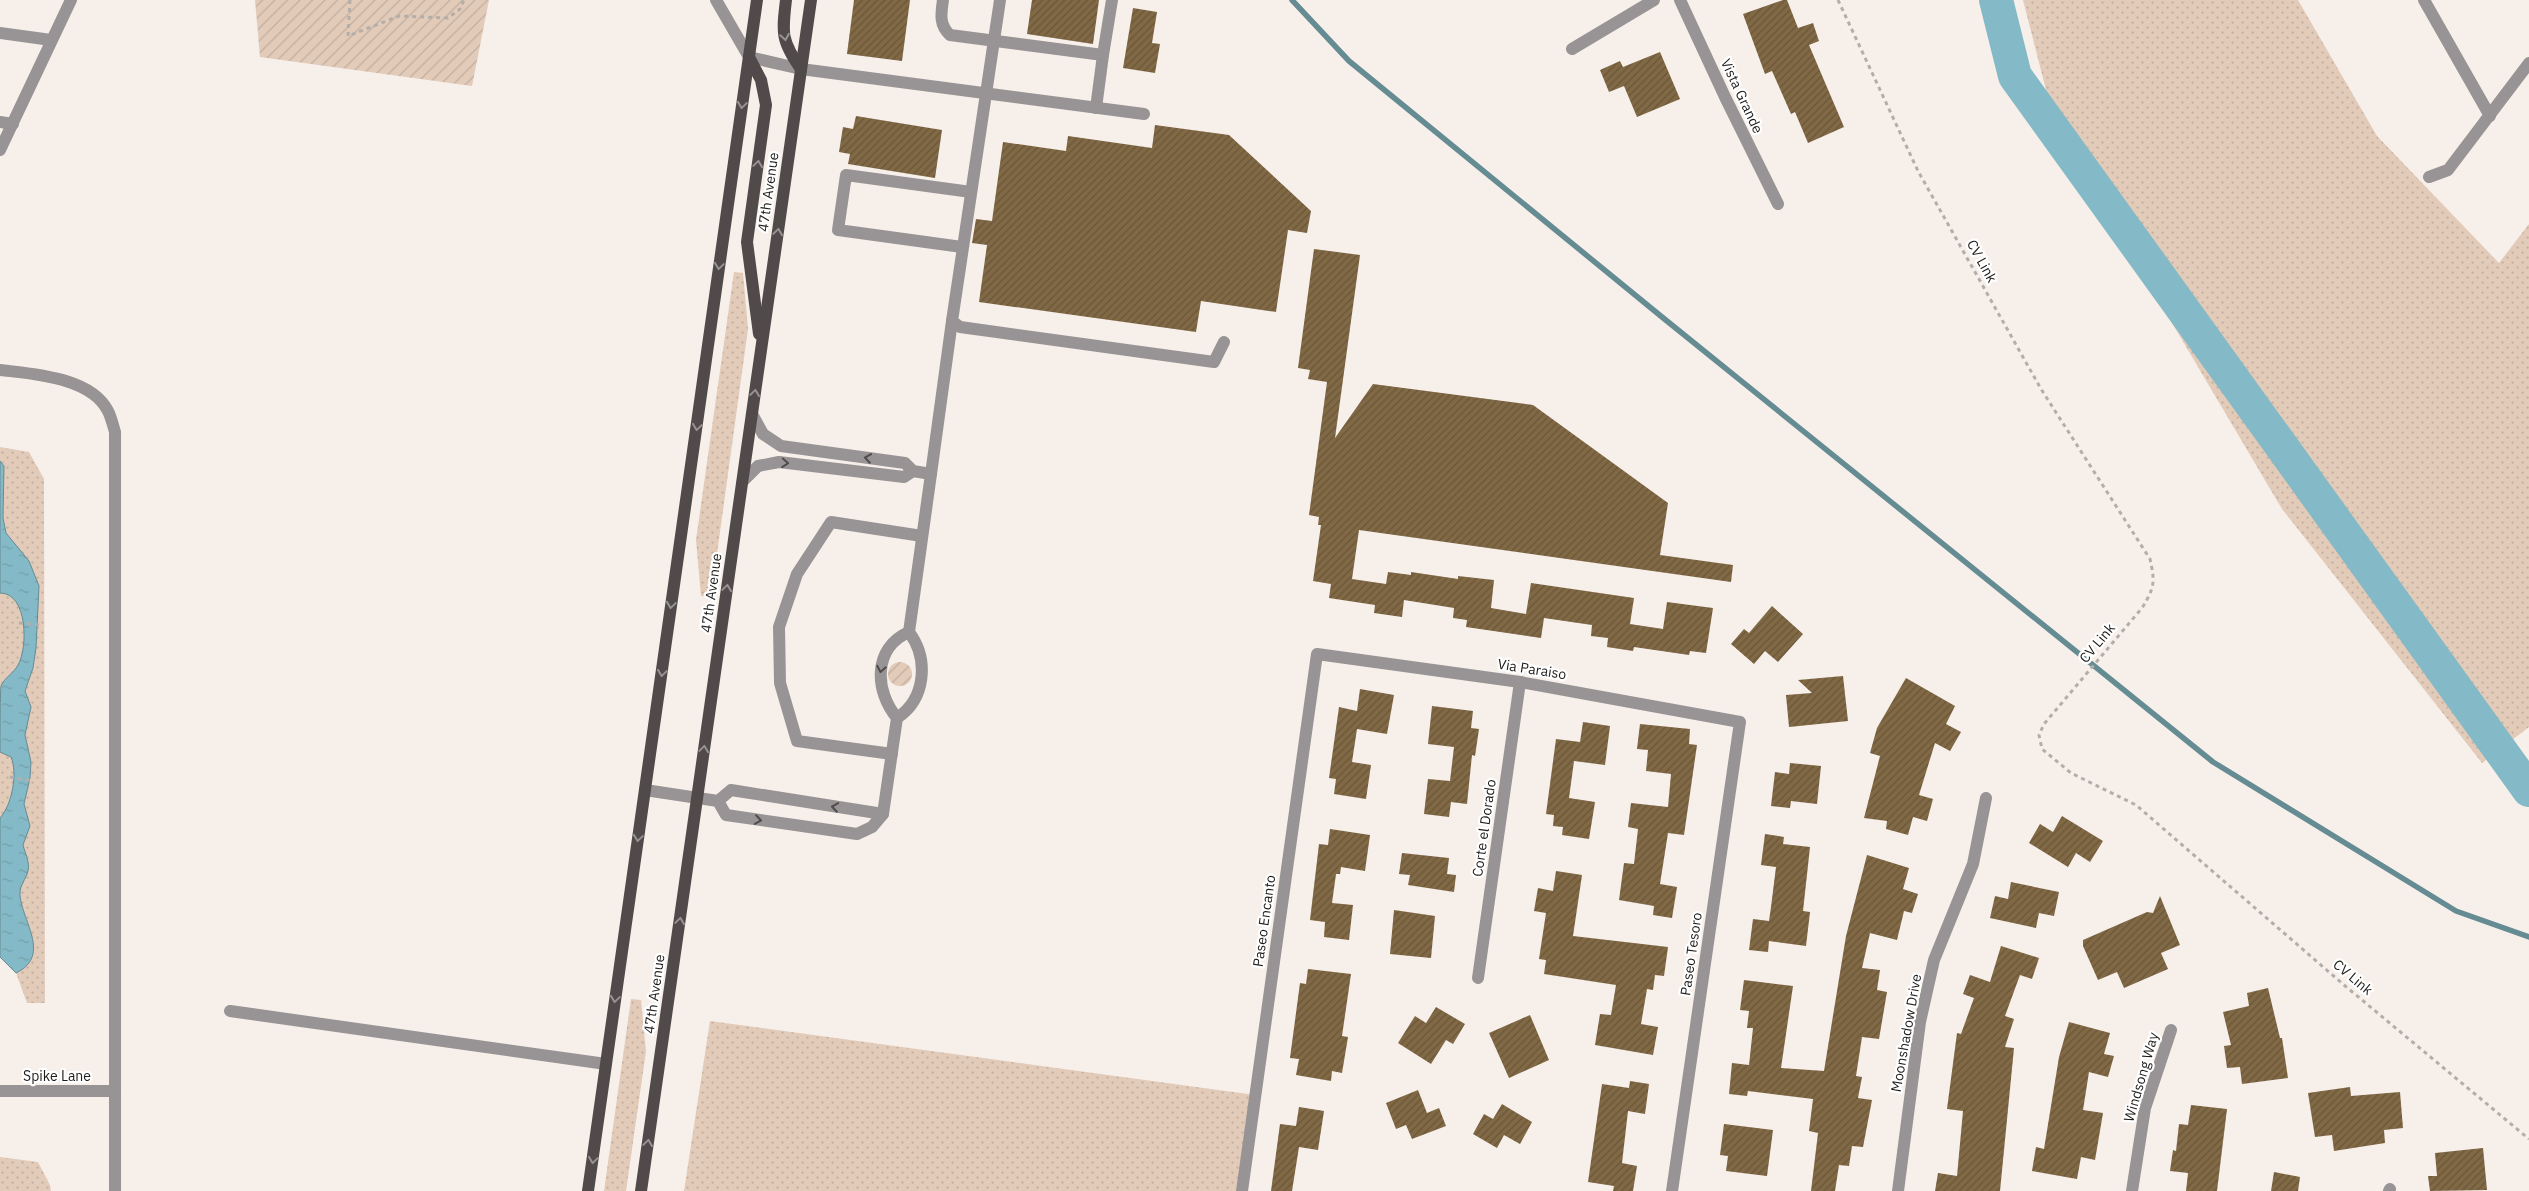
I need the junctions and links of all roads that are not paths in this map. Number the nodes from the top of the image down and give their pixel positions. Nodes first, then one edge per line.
1 (71, 0) edge
2 (716, 0) edge
3 (757, 0) edge
4 (786, 0) edge
5 (811, 0) edge
6 (943, 0) edge
7 (1000, 0) edge
8 (1112, 0) edge
9 (1654, 0) edge
10 (1680, 0) edge
11 (2424, 0) edge
12 (0, 33) edge
13 (51, 40) junction
14 (994, 41) junction
15 (1572, 49) dead end
16 (1103, 55) junction
17 (749, 57) junction
18 (2529, 63) edge
19 (801, 68) junction
20 (985, 93) junction
21 (1096, 108) junction
22 (1144, 114) dead end
23 (2490, 116) junction
24 (0, 122) edge
25 (14, 124) junction
26 (0, 150) edge
27 (2429, 177) dead end
28 (971, 192) junction
29 (1778, 204) dead end
30 (962, 247) junction
31 (952, 321) junction
32 (1224, 342) dead end
33 (761, 351) junction
34 (0, 370) edge
35 (752, 414) junction
36 (913, 471) junction
37 (931, 474) junction
38 (743, 481) junction
39 (922, 536) junction
40 (909, 632) junction
41 (1317, 654) joint
42 (1520, 682) junction
43 (897, 718) junction
44 (1740, 722) joint
45 (892, 754) junction
46 (645, 790) junction
47 (698, 797) junction
48 (1986, 798) dead end
49 (718, 800) junction
50 (883, 814) junction
51 (1478, 978) dead end
52 (230, 1011) dead end
53 (2171, 1030) dead end
54 (606, 1064) junction
55 (0, 1091) edge
56 (115, 1091) junction
57 (115, 1191) edge
58 (588, 1191) edge
59 (641, 1191) edge
60 (1242, 1191) edge
61 (1672, 1191) edge
62 (1898, 1191) edge
63 (2132, 1191) edge

1 - 13 street
2 - 17 street
3 - 17 main road
4 -> 19 main road
5 - 19 main road, 47th Avenue
6 - 14 street
7 - 14 street
8 - 16 street
9 - 15 street
10 - 29 street, Vista Grande
11 - 23 street
12 - 13 street
13 - 25 street
14 - 16 street
14 - 20 street
16 - 21 street
17 - 19 street
33 -> 17 main road
17 -> 46 main road
18 - 23 street
19 - 20 street
33 -> 19 main road, 47th Avenue
20 - 21 street
20 - 28 street
21 - 22 street
23 - 27 street
24 - 25 street
25 - 26 street
28 - 30 street
28 - 30 street
30 - 31 street
31 - 32 street
31 - 37 street
35 -> 33 main road, 47th Avenue
34 - 56 street
36 -> 35 street
35 - 38 main road, 47th Avenue
36 - 37 street
38 -> 36 street
37 - 39 street
47 -> 38 main road, 47th Avenue
39 - 40 street
39 - 45 street
40 - 43 street
40 -> 43 street
41 - 42 street, Via Paraiso
41 - 60 street, Paseo Encanto
42 - 44 street, Via Paraiso
42 - 51 street, Corte el Dorado
43 - 45 street
44 - 61 street, Paseo Tesoro
45 - 50 street
46 - 47 street
46 -> 54 main road
47 - 49 street
59 -> 47 main road, 47th Avenue
48 - 62 street, Moonshadow Drive
50 -> 49 street
49 -> 50 street
52 - 54 street
53 - 63 street, Windsong Way
54 -> 58 main road
55 - 56 street, Spike Lane
56 - 57 street

